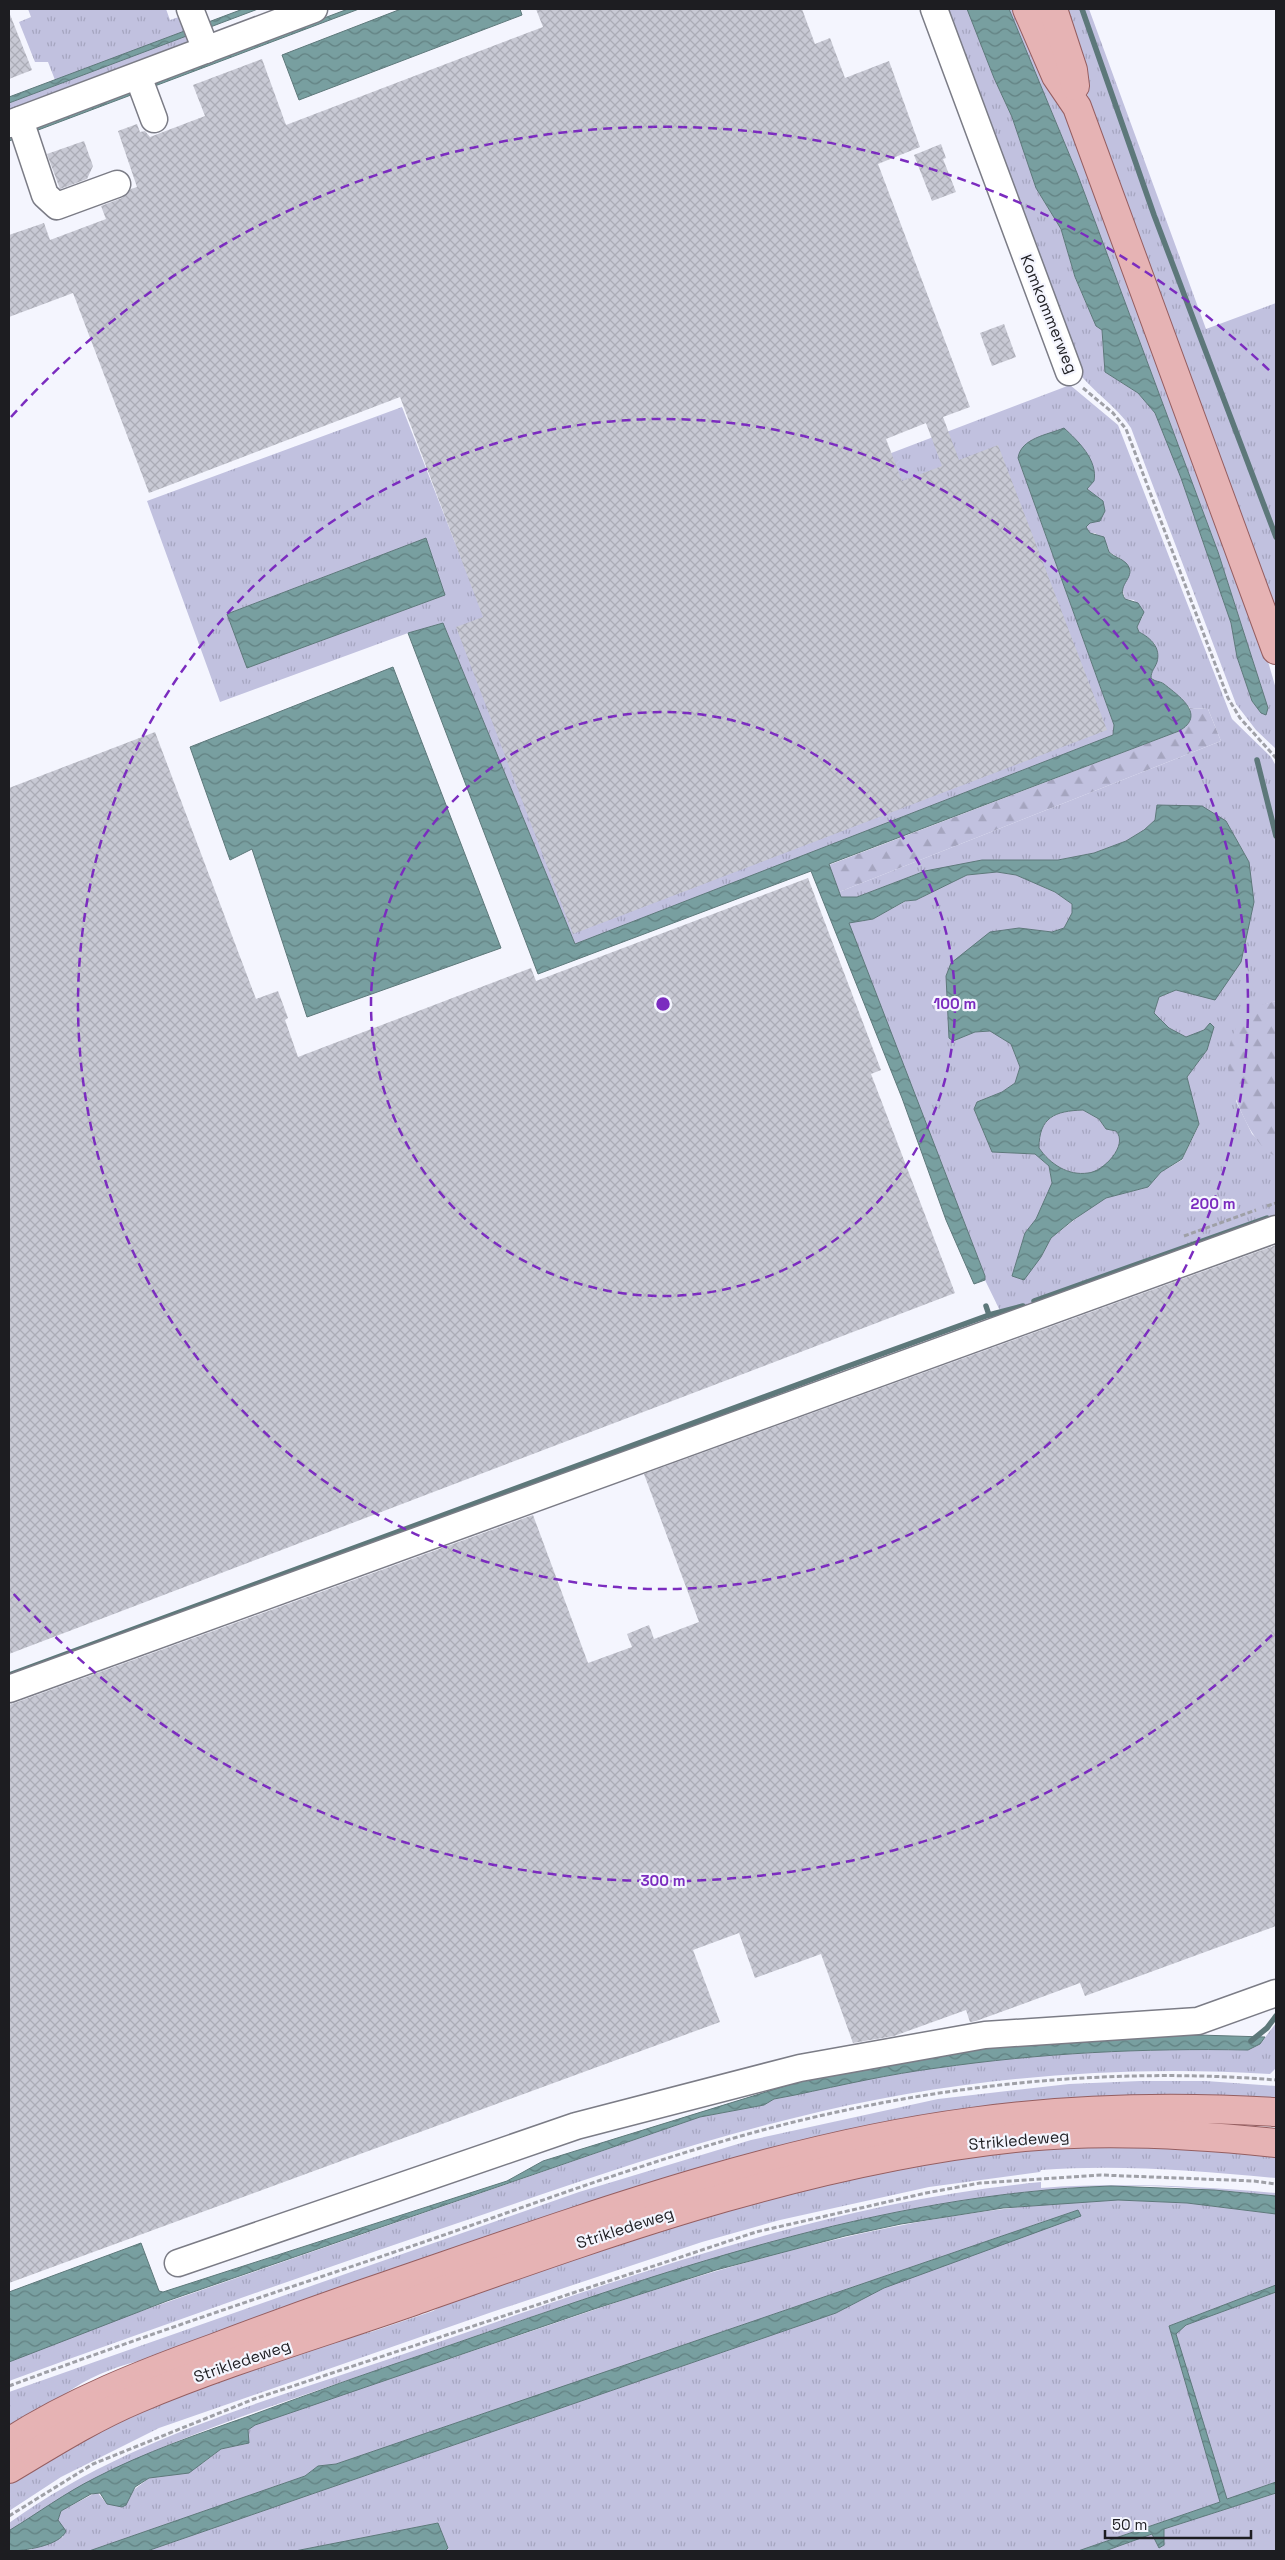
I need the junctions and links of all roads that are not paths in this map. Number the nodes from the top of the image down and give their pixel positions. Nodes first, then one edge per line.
1 (314, 9) edge
2 (934, 9) edge
3 (1027, 9) edge
4 (1052, 9) edge
5 (198, 29) edge
6 (1077, 107) junction
7 (20, 127) edge
8 (117, 184) dead end
9 (1069, 372) road end
10 (1276, 650) edge
11 (1276, 1229) edge
12 (9, 1689) edge
13 (1276, 1993) edge
14 (1276, 2112) edge
15 (1276, 2143) edge
16 (178, 2263) dead end
17 (9, 2442) edge
18 (9, 2469) edge

1 - 5 street
2 - 9 street, Komkommerweg
3 - 6 main road
4 - 6 main road
5 - 7 street
6 - 10 main road
7 - 8 street
11 - 12 street
13 - 16 street
14 - 17 main road, Strikledeweg
15 - 18 main road, Strikledeweg

